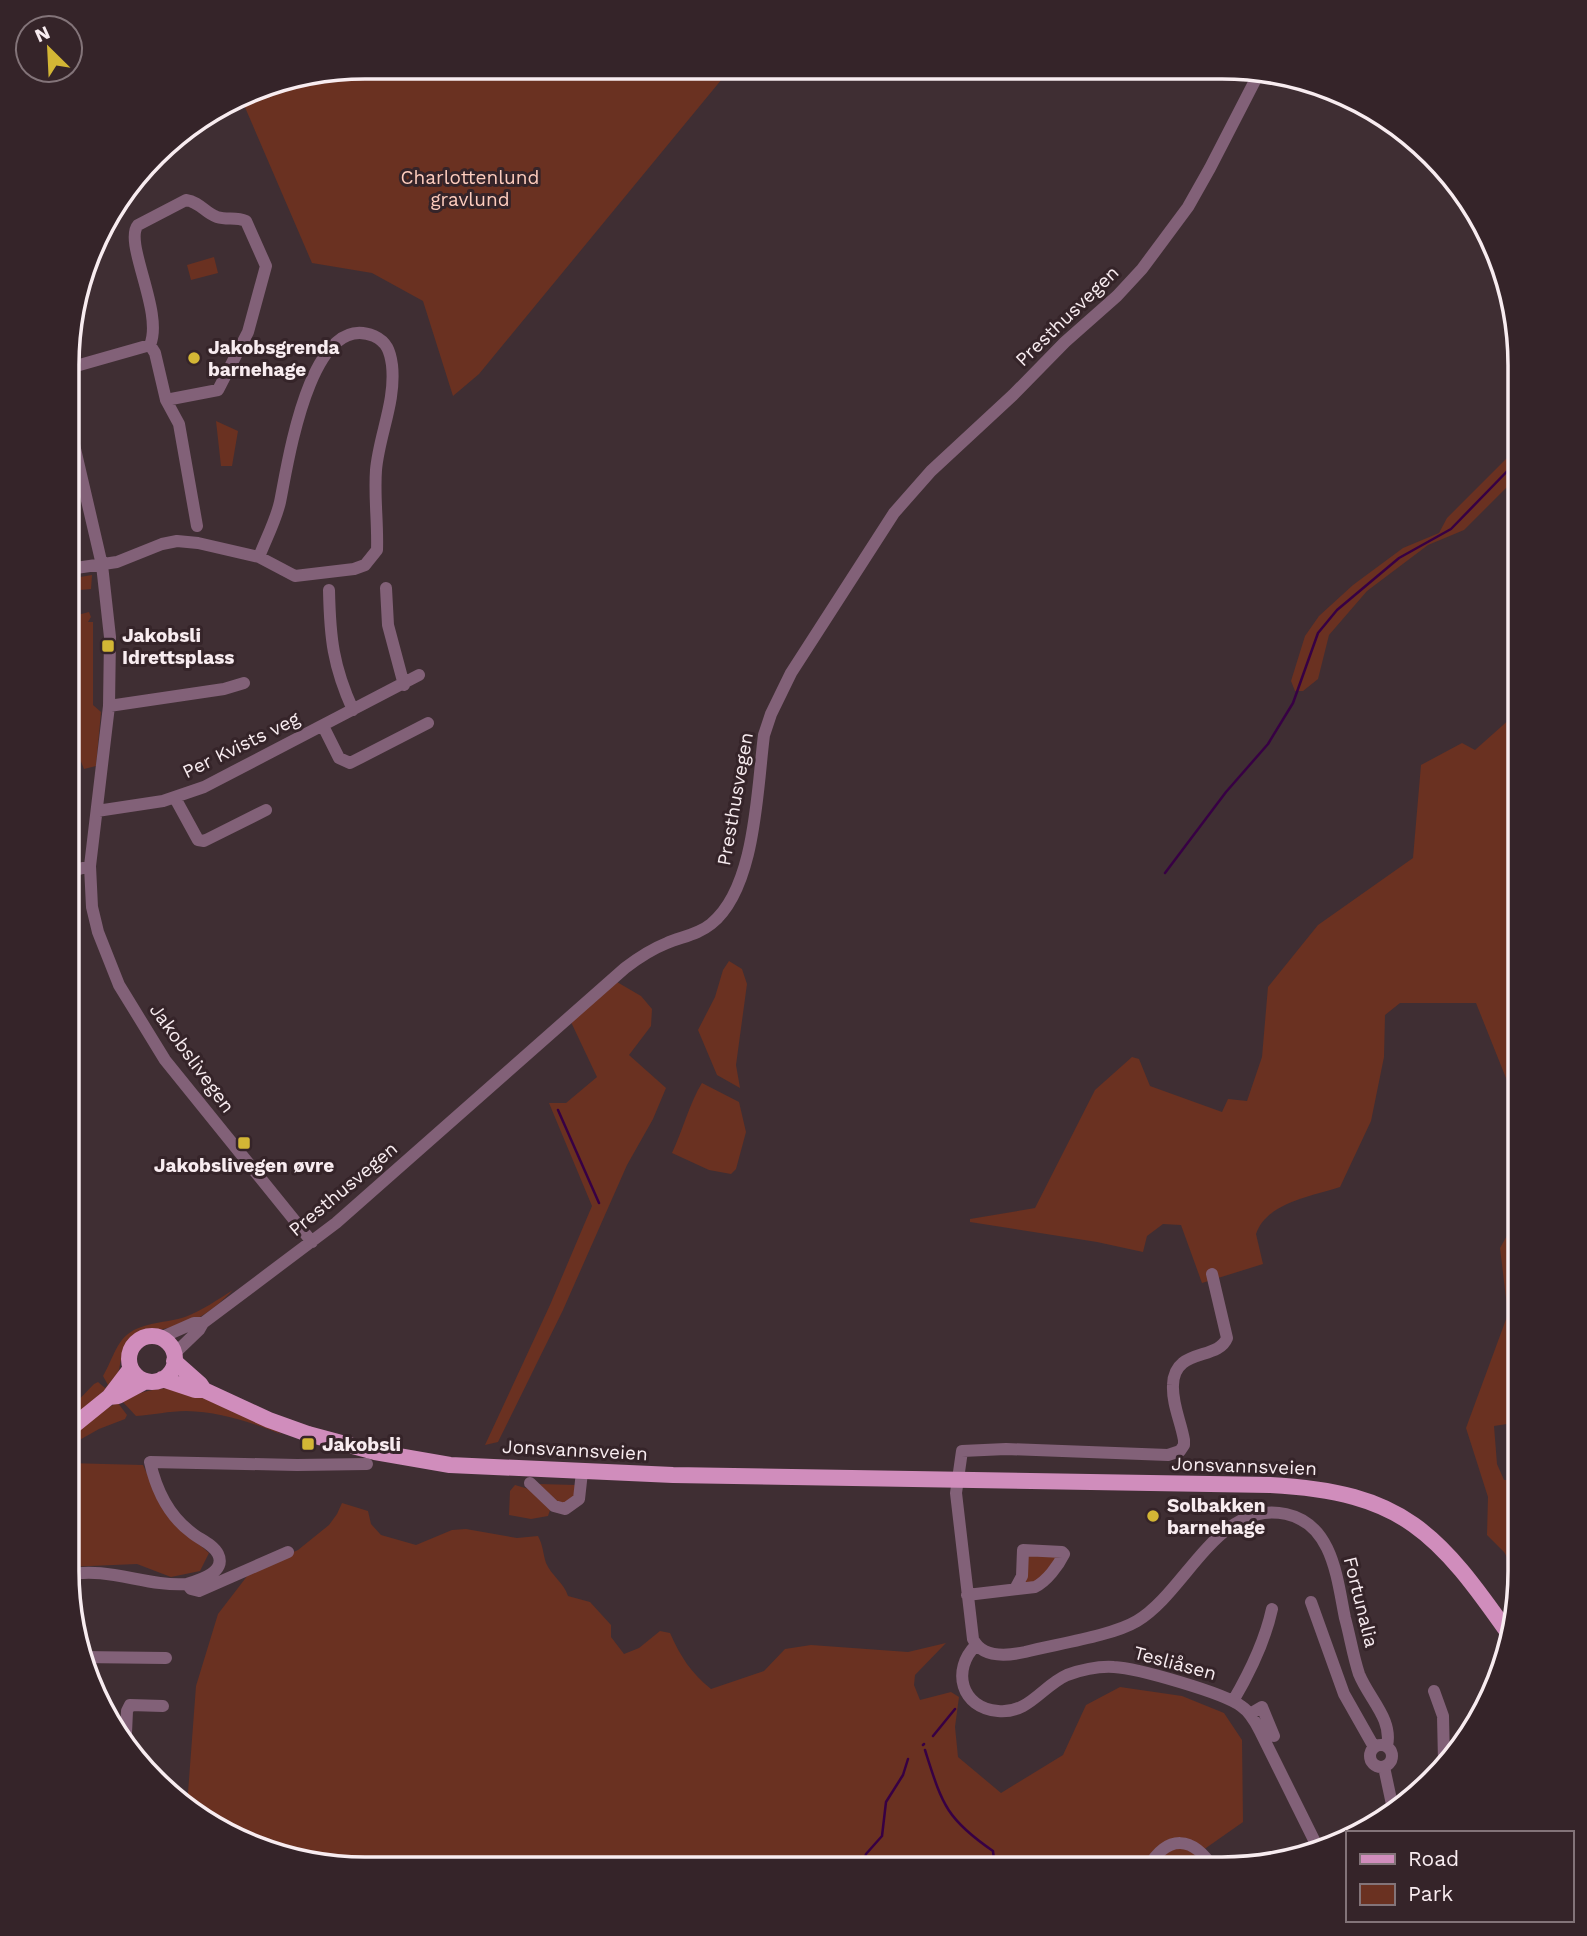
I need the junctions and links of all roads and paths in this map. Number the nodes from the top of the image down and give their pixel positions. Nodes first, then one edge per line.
1 (1255, 80) edge
2 (150, 345) junction
3 (79, 365) edge
4 (166, 400) junction
5 (79, 466) edge
6 (197, 526) dead end
7 (260, 557) junction
8 (102, 565) junction
9 (79, 568) edge
10 (386, 588) dead end
11 (329, 590) dead end
12 (419, 675) dead end
13 (244, 683) dead end
14 (404, 685) junction
15 (109, 706) junction
16 (353, 710) junction
17 (428, 723) dead end
18 (323, 726) junction
19 (174, 797) junction
20 (266, 810) dead end
21 (97, 811) junction
22 (90, 866) junction
23 (79, 869) edge
24 (312, 1241) junction
25 (1212, 1274) dead end
26 (203, 1322) junction
27 (160, 1338) junction
28 (174, 1358) junction
29 (131, 1368) junction
30 (154, 1380) junction
31 (204, 1390) junction
32 (109, 1397) junction
33 (79, 1421) edge
34 (367, 1464) dead end
35 (582, 1472) junction
36 (957, 1481) junction
37 (530, 1483) dead end
38 (288, 1552) dead end
39 (79, 1574) edge
40 (187, 1584) junction
41 (1015, 1589) dead end
42 (967, 1595) junction
43 (1311, 1602) dead end
44 (1272, 1609) dead end
45 (1503, 1626) edge
46 (976, 1645) junction
47 (92, 1657) edge
48 (166, 1658) dead end
49 (1434, 1691) dead end
50 (1233, 1700) junction
51 (163, 1706) dead end
52 (1250, 1714) junction
53 (125, 1726) edge
54 (1274, 1736) dead end
55 (1381, 1747) junction
56 (1444, 1752) edge
57 (1384, 1767) junction
58 (1391, 1801) edge
59 (1315, 1842) edge
60 (1156, 1857) edge
61 (1204, 1857) edge

1 - 24 street, Presthusvegen
2 - 3 street
2 - 4 street
2 - 4 street
4 - 6 street
5 - 8 street, Jakobslivegen
7 - 7 street
7 - 8 street
8 - 9 street
8 - 15 street, Jakobslivegen
10 - 14 street
11 - 16 street
12 - 14 street, Per Kvists veg
13 - 15 street
14 - 16 street, Per Kvists veg
15 - 21 street, Jakobslivegen
16 - 18 street, Per Kvists veg
17 - 18 street, Per Kvists veg
18 - 19 street, Per Kvists veg
19 - 20 street, Per Kvists veg
19 - 21 street, Per Kvists veg
21 - 22 street, Jakobslivegen
22 - 23 street
22 - 24 street, Jakobslivegen
24 - 26 street, Presthusvegen
25 - 36 street, Jonsvannsveien
26 - 27 street, Presthusvegen
26 - 28 street, Presthusvegen
27 - 28 main road
27 - 29 main road
28 - 30 main road
28 - 31 main road, Jonsvannsveien
29 - 30 main road
29 - 32 main road
30 - 31 main road, Jonsvannsveien
30 - 32 main road
31 - 35 main road, Jonsvannsveien
32 - 33 main road
34 - 40 street
35 - 36 main road, Jonsvannsveien
35 - 37 street
36 - 42 street
36 - 45 main road, Jonsvannsveien
38 - 40 street
39 - 40 street
41 - 42 street
42 - 46 street
43 - 55 street, Fortunalia
44 - 50 street, Tesliåsen
46 - 50 street, Tesliåsen
46 - 55 street, Fortunalia
47 - 48 street
49 - 56 street
50 - 52 street, Tesliåsen
51 - 53 street
52 - 54 street, Tesliåsen
52 - 59 street, Tesliåsen
55 - 57 street, Fortunalia
55 - 57 street, Fortunalia
57 - 58 street, Fortunalia
60 - 61 street

